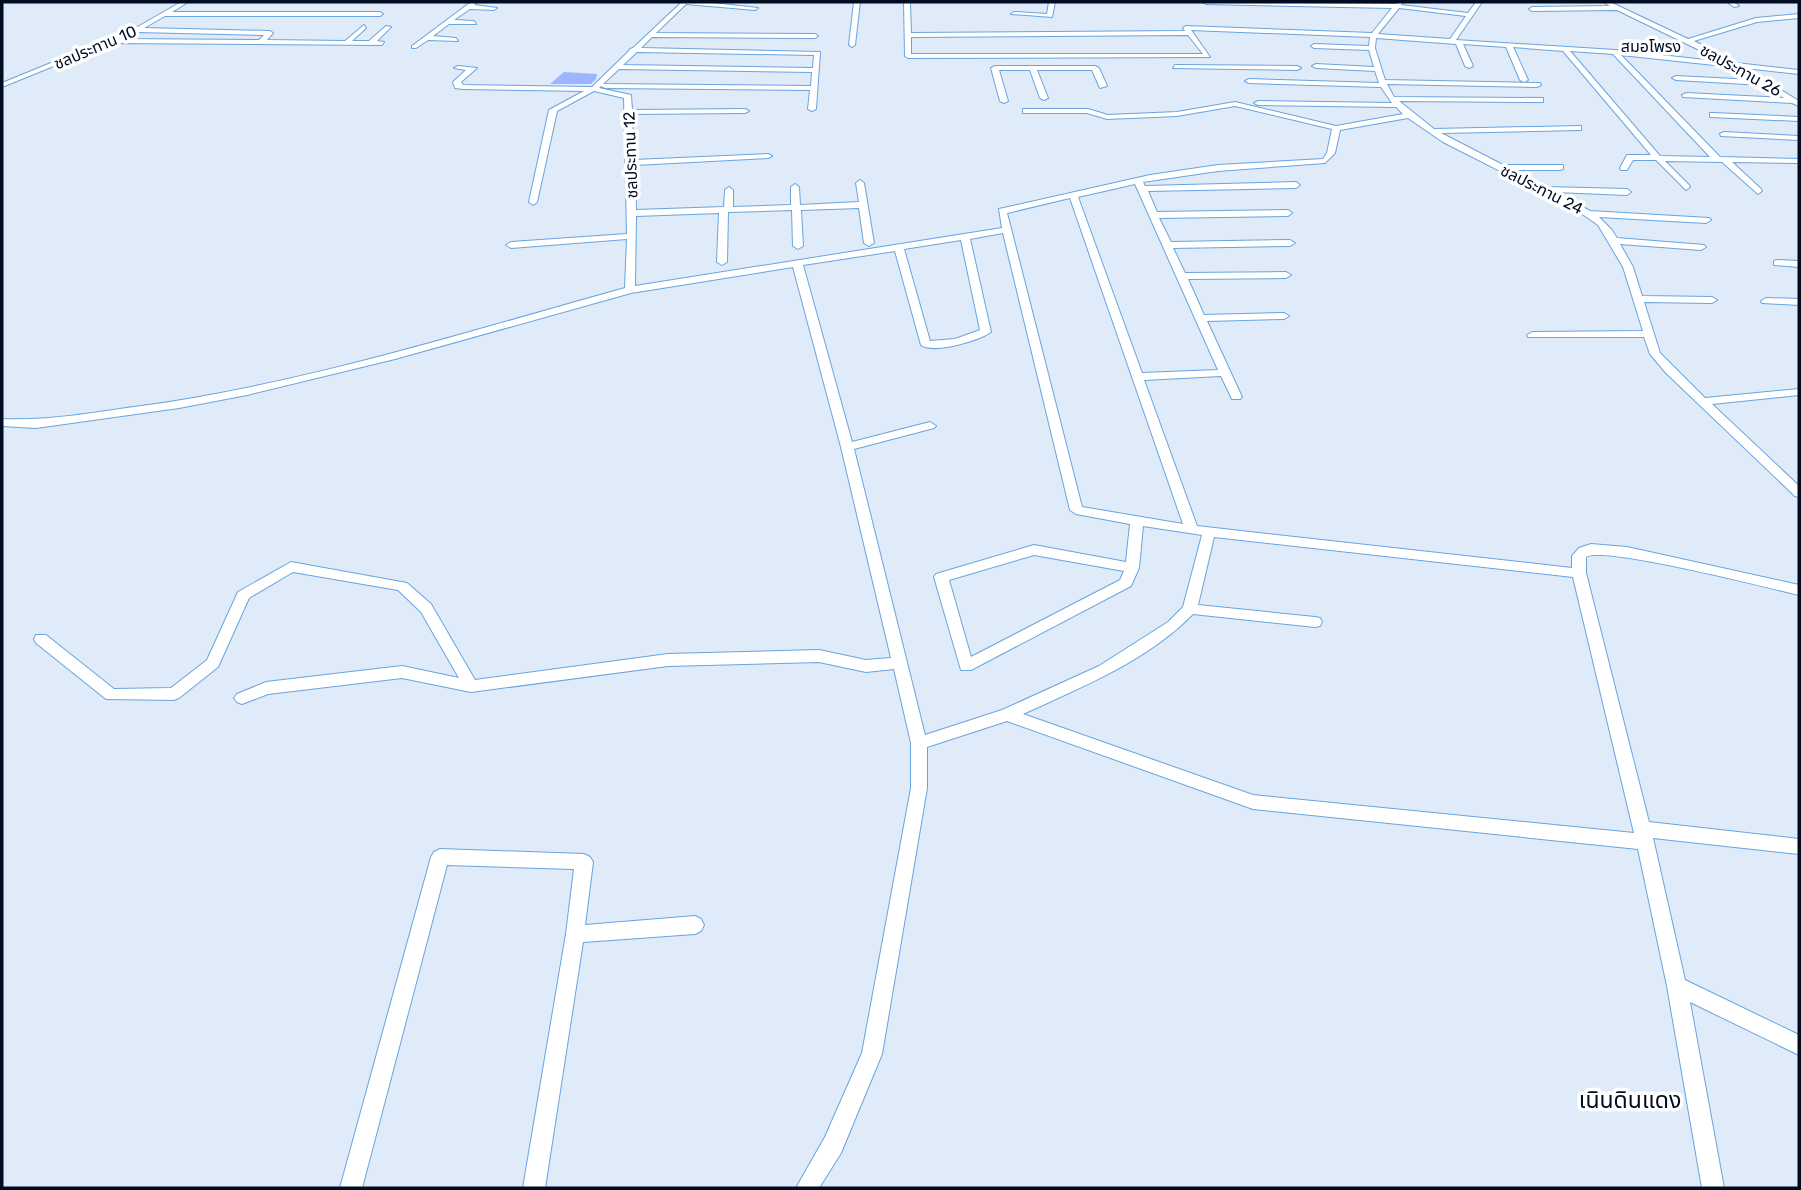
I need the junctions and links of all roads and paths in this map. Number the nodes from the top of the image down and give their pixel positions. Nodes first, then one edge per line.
1 (185, 2) edge
2 (475, 2) edge
3 (685, 2) edge
4 (857, 2) edge
5 (907, 2) edge
6 (1052, 2) edge
7 (1206, 2) edge
8 (1253, 2) edge
9 (1479, 2) edge
10 (1606, 2) edge
11 (1318, 3) edge
12 (1399, 4) edge
13 (468, 7) junction
14 (494, 8) dead end
15 (755, 8) dead end
16 (1619, 8) junction
17 (1532, 9) dead end
18 (675, 12) junction
19 (688, 12) dead end
20 (702, 12) dead end
21 (729, 12) dead end
22 (164, 14) junction
23 (380, 14) dead end
24 (1014, 14) dead end
25 (1471, 15) junction
26 (1797, 17) edge
27 (447, 22) junction
28 (474, 23) dead end
29 (1025, 26) dead end
30 (364, 27) dead end
31 (388, 27) dead end
32 (136, 30) junction
33 (1189, 33) junction
34 (650, 34) junction
35 (981, 34) junction
36 (908, 35) junction
37 (1373, 36) junction
38 (815, 37) dead end
39 (425, 38) junction
40 (456, 40) dead end
41 (110, 41) junction
42 (1456, 41) junction
43 (1688, 41) junction
44 (261, 42) junction
45 (347, 43) junction
46 (371, 43) junction
47 (382, 43) dead end
48 (1508, 44) junction
49 (852, 45) dead end
50 (1314, 46) dead end
51 (414, 47) dead end
52 (1373, 48) junction
53 (1564, 48) junction
54 (632, 50) junction
55 (1615, 52) junction
56 (1054, 56) junction
57 (1208, 56) junction
58 (1664, 62) dead end
59 (1734, 64) junction
60 (1469, 65) dead end
61 (1216, 66) junction
62 (1316, 66) dead end
63 (616, 67) junction
64 (1175, 67) dead end
65 (1190, 67) junction
66 (458, 68) dead end
67 (1033, 68) junction
68 (1058, 68) junction
69 (1297, 68) dead end
70 (1378, 69) junction
71 (815, 70) junction
72 (1799, 72) edge
73 (1197, 77) dead end
74 (1676, 78) dead end
75 (1524, 80) dead end
76 (1249, 81) dead end
77 (1382, 83) junction
78 (1765, 83) junction
79 (2, 85) edge
80 (1537, 85) dead end
81 (1103, 86) dead end
82 (596, 87) junction
83 (814, 88) junction
84 (1686, 95) dead end
85 (1044, 97) dead end
86 (1540, 100) dead end
87 (1004, 101) dead end
88 (1395, 102) junction
89 (1249, 103) dead end
90 (1797, 103) edge
91 (812, 109) dead end
92 (746, 111) dead end
93 (1026, 111) dead end
94 (629, 112) junction
95 (1409, 115) junction
96 (1713, 115) dead end
97 (1799, 119) edge
98 (1336, 128) junction
99 (1578, 128) dead end
100 (1431, 131) junction
101 (1724, 134) dead end
102 (1799, 138) edge
103 (768, 156) dead end
104 (1658, 159) junction
105 (1722, 160) junction
106 (1794, 161) edge
107 (631, 163) junction
108 (1500, 167) junction
109 (1560, 167) dead end
110 (1624, 168) dead end
111 (1799, 169) edge
112 (860, 183) dead end
113 (1140, 184) junction
114 (1296, 185) dead end
115 (795, 187) dead end
116 (1686, 187) dead end
117 (1544, 189) junction
118 (729, 190) dead end
119 (1758, 191) dead end
120 (1627, 192) dead end
121 (1073, 195) junction
122 (533, 202) dead end
123 (863, 205) junction
124 (796, 207) junction
125 (726, 210) junction
126 (632, 213) junction
127 (1288, 213) dead end
128 (1590, 214) junction
129 (1154, 215) junction
130 (1706, 220) dead end
131 (1007, 230) junction
132 (631, 236) junction
133 (965, 237) junction
134 (1614, 241) junction
135 (869, 243) dead end
136 (1290, 243) dead end
137 (511, 245) dead end
138 (1167, 245) junction
139 (899, 247) junction
140 (1701, 247) dead end
141 (797, 254) junction
142 (722, 262) dead end
143 (1777, 264) dead end
144 (1799, 264) edge
145 (1286, 275) dead end
146 (1181, 276) junction
147 (631, 290) junction
148 (1637, 299) junction
149 (1712, 300) dead end
150 (1766, 301) dead end
151 (1799, 302) edge
152 (1284, 317) dead end
153 (1200, 318) junction
154 (1648, 334) junction
155 (1532, 335) dead end
156 (1225, 373) junction
157 (1137, 377) junction
158 (1799, 392) edge
159 (1236, 397) dead end
160 (1701, 402) junction
161 (2, 423) edge
162 (930, 426) dead end
163 (847, 447) junction
164 (1797, 490) edge
165 (1137, 522) junction
166 (1192, 530) junction
167 (1209, 532) junction
168 (1132, 568) junction
169 (1579, 573) junction
170 (1799, 590) edge
171 (1190, 609) junction
172 (1315, 622) dead end
173 (41, 639) dead end
174 (898, 663) junction
175 (471, 686) junction
176 (242, 698) dead end
177 (1007, 715) junction
178 (919, 743) junction
179 (1644, 835) junction
180 (1799, 846) edge
181 (695, 925) dead end
182 (575, 934) junction
183 (1677, 986) junction
184 (1799, 1045) edge
185 (351, 1188) edge
186 (534, 1188) edge
187 (807, 1188) edge
188 (1713, 1188) edge

1 - 22 street, ชลประทาน 10
2 - 13 street
3 - 15 street
3 - 18 street
4 - 49 street
5 - 36 street
6 - 24 street
7 - 8 street
8 - 11 street
9 - 25 street
10 - 16 street, ชลประทาน 26
11 - 12 street
12 - 25 street
12 - 37 street
13 - 14 street
13 - 27 street
16 - 17 street
16 - 43 street, ชลประทาน 26
18 - 19 street
18 - 34 street
20 - 21 street
22 - 23 street
22 - 32 street, ชลประทาน 10
25 - 42 street
26 - 43 street
27 - 28 street
27 - 39 street
29 - 35 street
30 - 45 street
31 - 46 street
32 - 41 street, ชลประทาน 10
32 - 44 street
33 - 35 street
33 - 37 street
33 - 57 street
34 - 38 street
34 - 54 street
35 - 36 street
36 - 56 street
37 - 42 street
37 - 52 street, ชลประทาน 24
39 - 40 street
39 - 51 street
41 - 44 street
41 - 79 street, ชลประทาน 10
42 - 48 street
42 - 60 street
43 - 59 street, ชลประทาน 26
44 - 45 street
45 - 46 street
46 - 47 street
48 - 53 street
48 - 75 street
50 - 52 street
52 - 70 street, ชลประทาน 24
53 - 55 street
53 - 104 street
54 - 63 street
54 - 71 street
55 - 59 street
55 - 105 street
56 - 57 street
56 - 68 street
57 - 61 street
58 - 59 street
59 - 72 street
59 - 78 street, ชลประทาน 26
61 - 65 street
61 - 69 street
62 - 70 street
63 - 71 street
63 - 82 street
64 - 65 street
65 - 73 street
66 - 82 street
67 - 68 street
67 - 85 street
67 - 87 street
68 - 81 street
70 - 77 street, ชลประทาน 24
71 - 83 street
74 - 78 street
76 - 77 street
77 - 80 street
77 - 88 street, ชลประทาน 24
78 - 90 street, ชลประทาน 26
82 - 83 street
82 - 94 street, ชลประทาน 12
82 - 122 street
83 - 91 street
84 - 90 street
86 - 88 street
88 - 89 street
88 - 95 street, ชลประทาน 24
92 - 94 street
93 - 98 street
94 - 107 street, ชลประทาน 12
95 - 98 street
95 - 100 street, ชลประทาน 24
96 - 97 street
98 - 113 street
99 - 100 street
100 - 108 street, ชลประทาน 24
101 - 102 street
103 - 107 street
104 - 105 street
104 - 110 street
104 - 116 street
105 - 106 street
105 - 119 street
106 - 111 street
107 - 126 street, ชลประทาน 12
108 - 109 street
108 - 117 street, ชลประทาน 24
112 - 123 street
113 - 114 street
113 - 121 street
113 - 129 street
115 - 124 street
117 - 120 street
117 - 128 street, ชลประทาน 24
118 - 125 street
121 - 131 street
121 - 157 street
123 - 124 street
123 - 135 street
124 - 125 street
124 - 141 street
125 - 126 street
125 - 142 street
126 - 132 street, ชลประทาน 12
127 - 129 street
128 - 130 street
128 - 134 street, ชลประทาน 24
129 - 138 street
131 - 133 street
131 - 165 street
132 - 137 street
132 - 147 street, ชลประทาน 12
133 - 139 street
133 - 139 street
134 - 140 street
134 - 148 street, ชลประทาน 24
136 - 138 street
138 - 146 street
139 - 141 street
141 - 147 street
141 - 163 street
143 - 144 street
145 - 146 street
146 - 153 street
147 - 161 street
148 - 149 street
148 - 154 street, ชลประทาน 24
150 - 151 street
152 - 153 street
153 - 156 street
154 - 155 street
154 - 160 street, ชลประทาน 24
156 - 157 street
156 - 159 street
157 - 166 street
158 - 160 street
160 - 164 street, ชลประทาน 24
162 - 163 street
163 - 174 street
165 - 166 street
165 - 168 street
166 - 167 street
167 - 169 street
167 - 171 street
168 - 168 street
169 - 170 street
169 - 179 street
171 - 172 street
171 - 177 street
173 - 175 street
174 - 175 street
174 - 178 street
175 - 176 street
177 - 178 street
177 - 179 street
178 - 187 street
179 - 180 street
179 - 183 street
181 - 182 street
182 - 185 street
182 - 186 street
183 - 184 street
183 - 188 street

